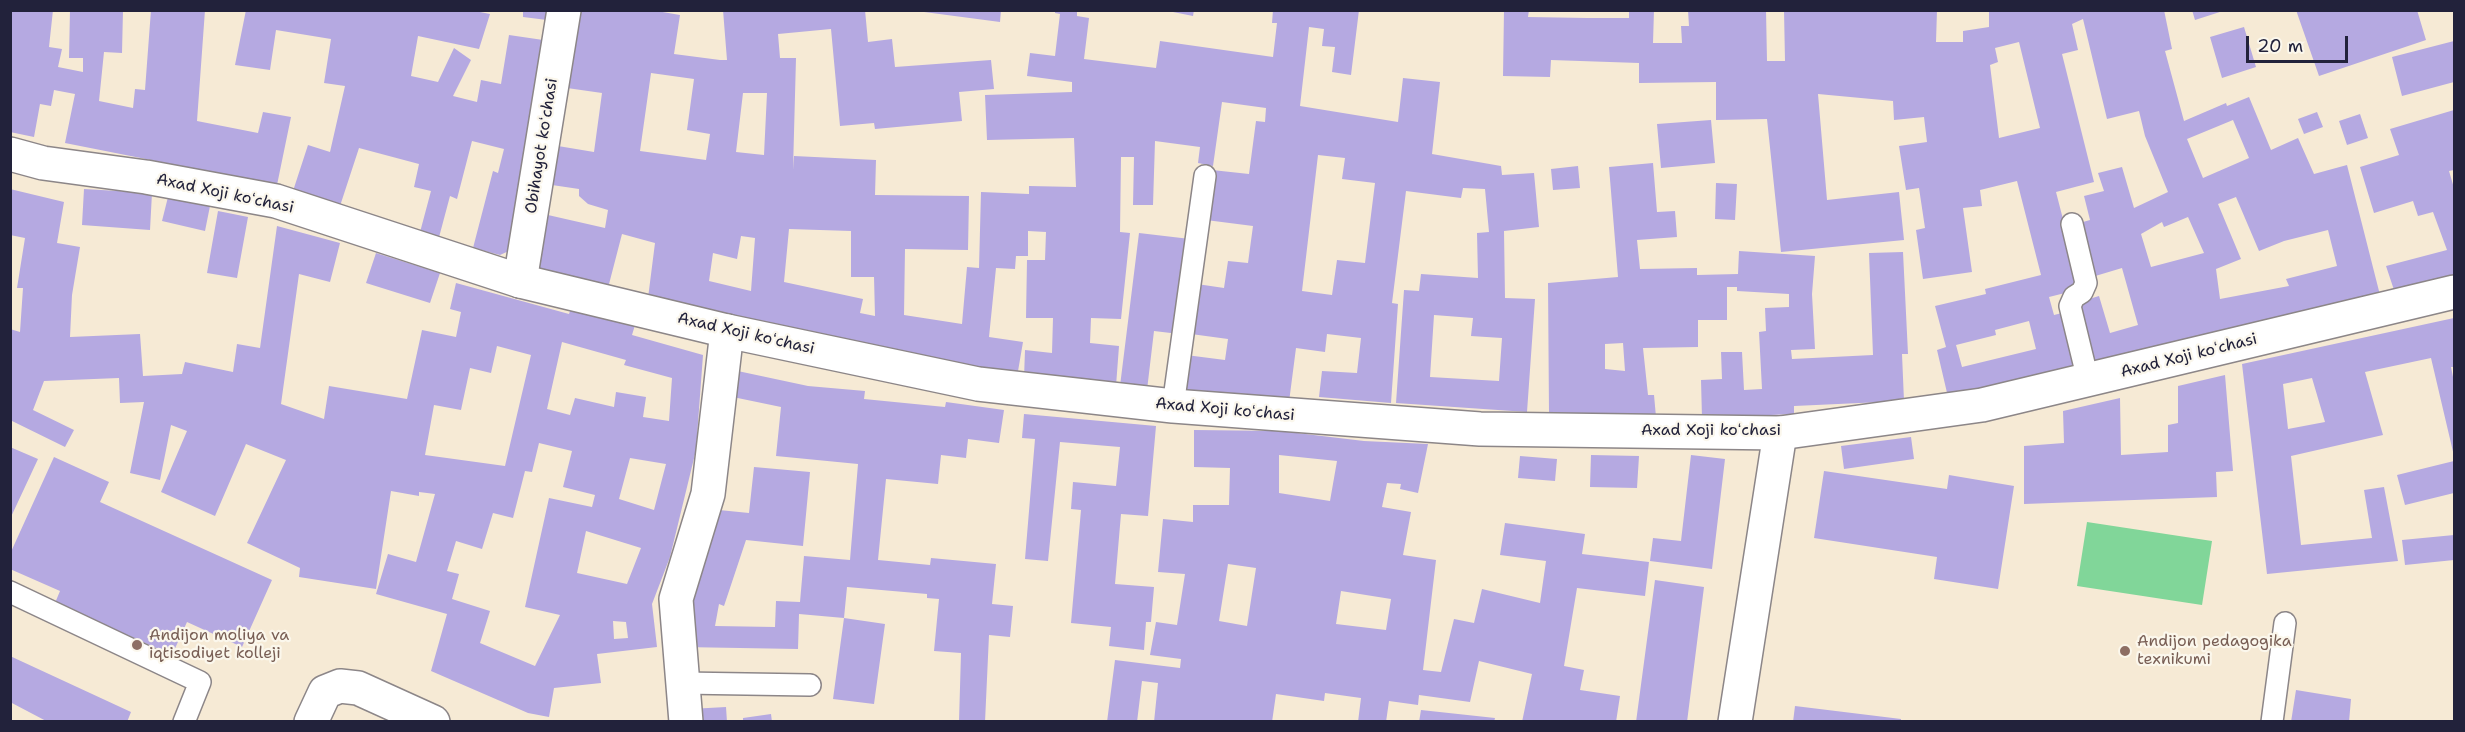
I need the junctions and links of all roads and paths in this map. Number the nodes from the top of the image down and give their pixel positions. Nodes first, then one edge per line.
1 (564, 10) edge
2 (10, 154) edge
3 (1205, 176) dead end
4 (2072, 224) dead end
5 (520, 281) junction
6 (2454, 292) edge
7 (727, 331) junction
8 (2088, 380) junction
9 (1173, 406) junction
10 (1780, 433) junction
11 (10, 592) edge
12 (2284, 623) dead end
13 (682, 683) junction
14 (810, 685) dead end
15 (184, 722) edge
16 (311, 722) edge
17 (433, 722) edge
18 (686, 722) edge
19 (1736, 722) edge
20 (2272, 722) edge

1 - 5 street, Obihayot koʻchasi
2 - 5 street, Axad Xoji koʻchasi
3 - 9 lane
4 - 8 lane
5 - 7 street, Axad Xoji koʻchasi
6 - 8 street, Axad Xoji koʻchasi
7 - 9 street, Axad Xoji koʻchasi
7 - 13 street
8 - 10 street, Axad Xoji koʻchasi
9 - 10 street, Axad Xoji koʻchasi
10 - 19 street
11 - 15 lane
12 - 20 lane
13 - 14 lane
13 - 18 street
16 - 17 street

